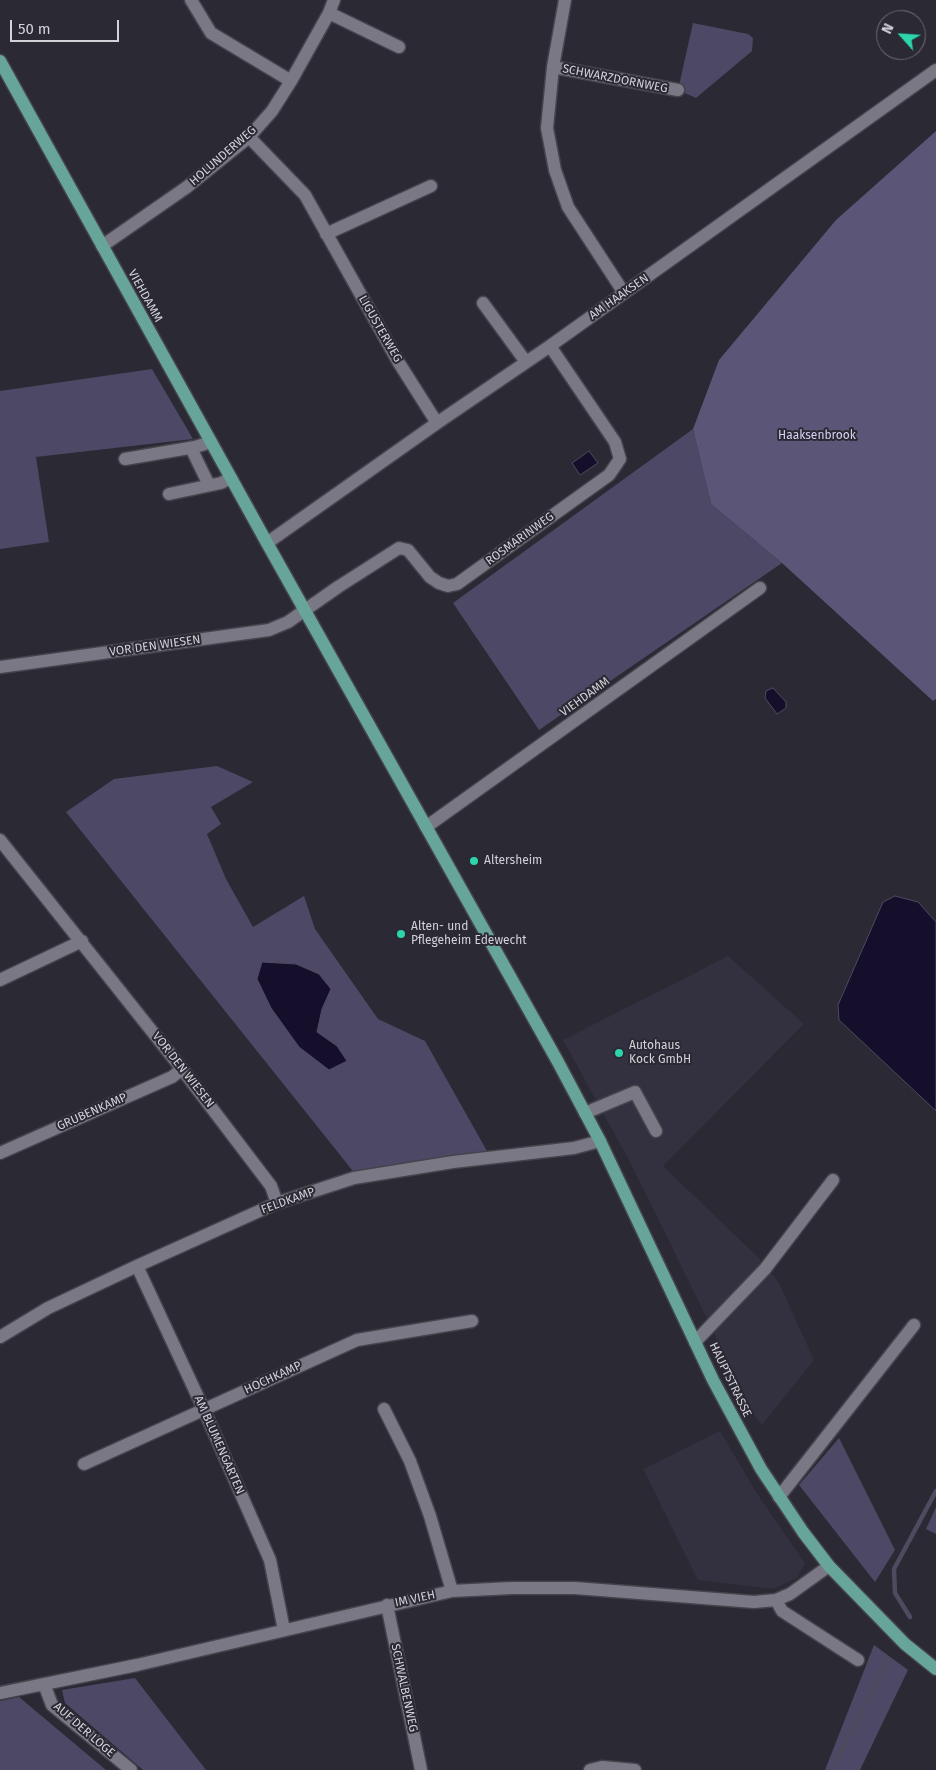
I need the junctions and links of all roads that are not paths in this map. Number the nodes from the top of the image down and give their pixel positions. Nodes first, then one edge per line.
1 (191, 0) edge
2 (334, 0) edge
3 (565, 0) edge
4 (329, 13) junction
5 (399, 47) dead end
6 (0, 61) edge
7 (553, 67) junction
8 (936, 70) edge
9 (291, 81) junction
10 (678, 90) dead end
11 (249, 137) junction
12 (431, 186) dead end
13 (326, 234) junction
14 (102, 246) junction
15 (624, 293) junction
16 (483, 303) dead end
17 (550, 346) junction
18 (526, 362) junction
19 (436, 423) junction
20 (211, 442) junction
21 (191, 448) junction
22 (125, 459) dead end
23 (231, 478) junction
24 (209, 486) junction
25 (169, 494) dead end
26 (267, 544) junction
27 (760, 588) dead end
28 (305, 609) junction
29 (0, 667) edge
30 (426, 827) junction
31 (0, 840) edge
32 (82, 941) junction
33 (0, 980) edge
34 (558, 1062) joint
35 (182, 1069) junction
36 (585, 1113) junction
37 (656, 1131) dead end
38 (600, 1141) junction
39 (0, 1153) edge
40 (832, 1180) dead end
41 (278, 1203) junction
42 (137, 1266) junction
43 (472, 1321) dead end
44 (914, 1325) dead end
45 (0, 1337) edge
46 (695, 1342) junction
47 (384, 1409) dead end
48 (204, 1410) junction
49 (84, 1464) dead end
50 (779, 1497) junction
51 (829, 1566) junction
52 (452, 1591) junction
53 (776, 1600) junction
54 (387, 1605) junction
55 (284, 1630) junction
56 (858, 1660) dead end
57 (936, 1669) edge
58 (44, 1684) junction
59 (0, 1693) edge
60 (131, 1770) edge
61 (421, 1770) edge
62 (590, 1770) edge
63 (635, 1770) edge

1 - 9 street
2 - 4 street, HOLUNDERWEG
3 - 7 street, SCHWARZDORNWEG
4 - 5 street
4 - 9 street, HOLUNDERWEG
6 - 14 main road, VIEHDAMM
7 - 10 street, SCHWARZDORNWEG
7 - 15 street, SCHWARZDORNWEG
8 - 15 street, AM HAAKSEN
9 - 11 street, HOLUNDERWEG
11 - 13 street, LIGUSTERWEG
11 - 14 street, HOLUNDERWEG
12 - 13 street
13 - 19 street, LIGUSTERWEG
14 - 20 main road, VIEHDAMM
15 - 17 street, AM HAAKSEN
16 - 18 street
17 - 18 street, AM HAAKSEN
17 - 28 street, ROSMARINWEG
18 - 19 street, AM HAAKSEN
19 - 26 street, AM HAAKSEN
20 - 21 street
20 - 23 main road, VIEHDAMM
21 - 22 street
21 - 24 street
23 - 24 street
23 - 26 main road, VIEHDAMM
24 - 25 street
26 - 28 main road, VIEHDAMM
27 - 30 street, VIEHDAMM
28 - 29 street, VOR DEN WIESEN
28 - 30 main road, VIEHDAMM
30 - 34 main road, VIEHDAMM
31 - 32 street, VOR DEN WIESEN
32 - 33 street
32 - 35 street, VOR DEN WIESEN
34 - 36 main road, HAUPTSTRASSE
35 - 39 street, GRUBENKAMP
35 - 41 street, VOR DEN WIESEN
36 - 37 street
36 - 38 main road, HAUPTSTRASSE
38 - 41 street, FELDKAMP
38 - 46 main road, HAUPTSTRASSE
40 - 46 street
41 - 42 street, FELDKAMP
42 - 45 street, FELDKAMP
42 - 48 street, AM BLUMENGARTEN
43 - 48 street, HOCHKAMP
44 - 50 street
46 - 50 main road, HAUPTSTRASSE
47 - 52 street
48 - 49 street, HOCHKAMP
48 - 55 street, AM BLUMENGARTEN
50 - 51 main road, HAUPTSTRASSE
51 - 53 street, IM VIEH
51 - 57 main road, HAUPTSTRASSE
52 - 53 street, IM VIEH
52 - 54 street, IM VIEH
53 - 56 street
54 - 55 street, IM VIEH
54 - 61 street, SCHWALBENWEG
55 - 58 street, IM VIEH
58 - 59 street, IM VIEH
58 - 60 street, AUF DER LOGE
62 - 63 street

